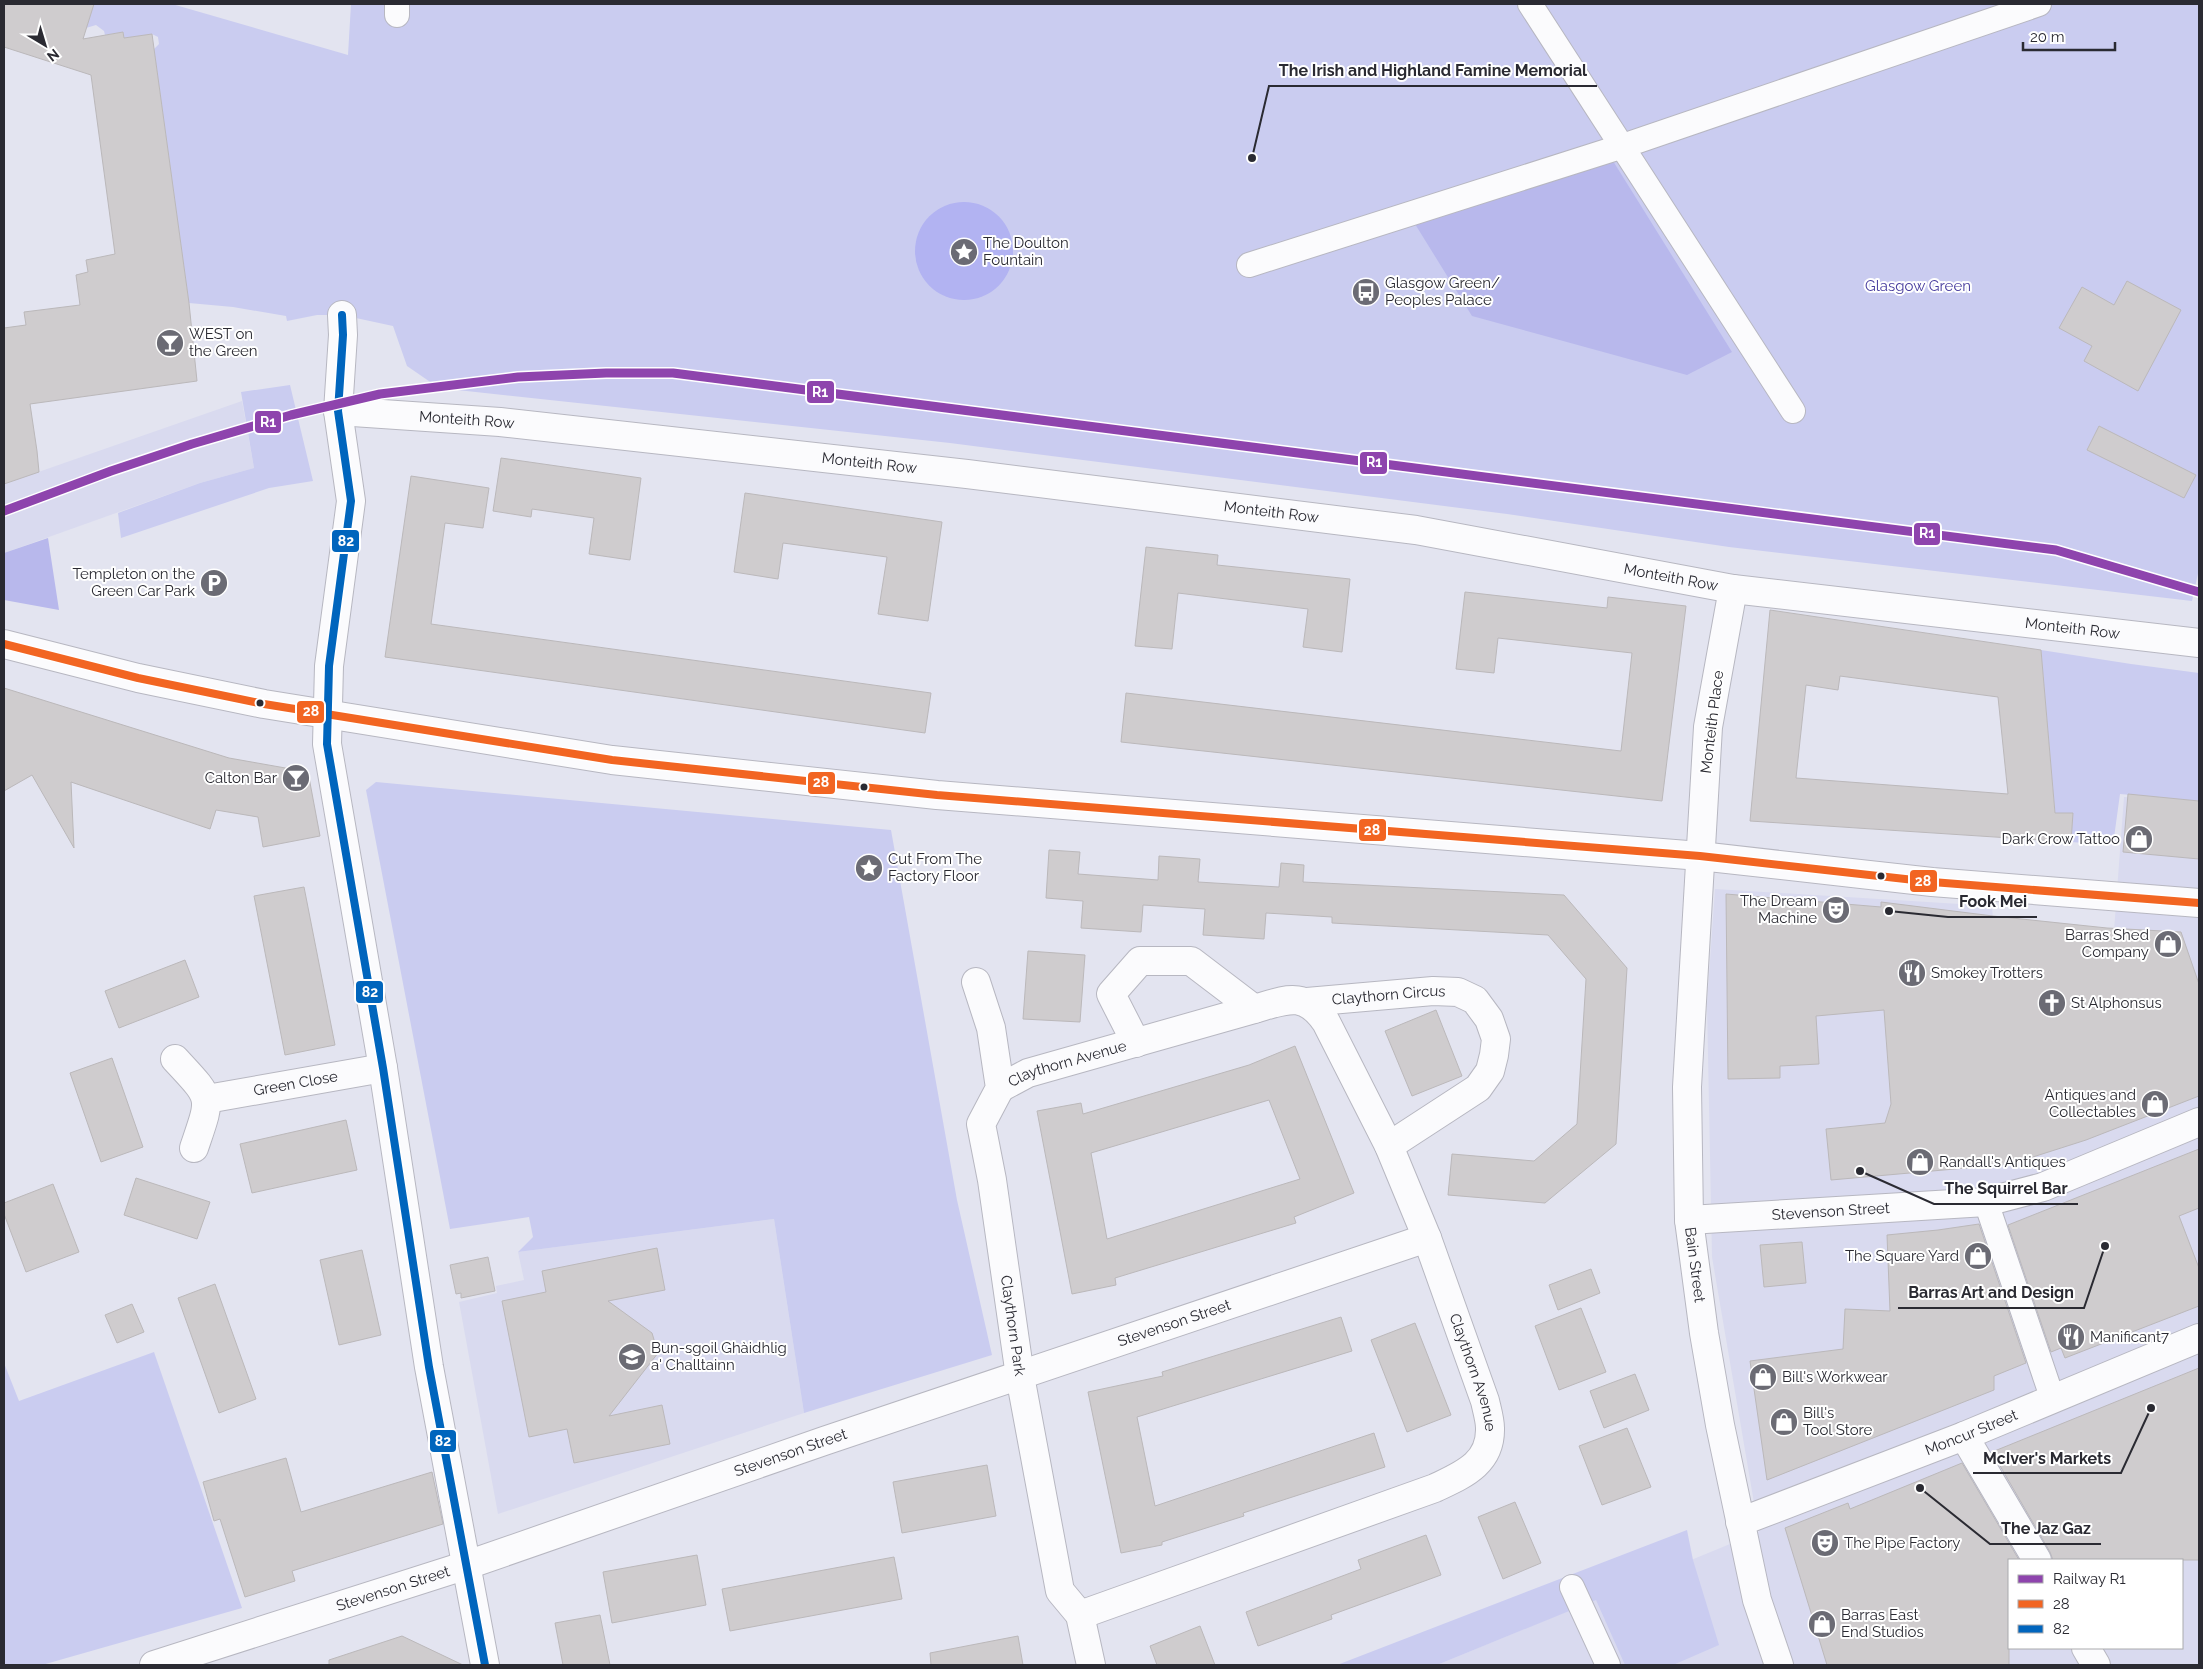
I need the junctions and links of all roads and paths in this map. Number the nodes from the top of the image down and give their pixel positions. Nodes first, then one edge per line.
1 (1530, 4) edge
2 (2039, 4) edge
3 (1623, 146) junction
4 (1249, 265) dead end
5 (342, 315) dead end
6 (338, 411) junction
7 (1793, 411) dead end
8 (1733, 589) junction
9 (2199, 643) edge
10 (4, 644) edge
11 (326, 715) junction
12 (1700, 856) junction
13 (2199, 903) edge
14 (976, 982) dead end
15 (1307, 1002) junction
16 (1254, 1008) junction
17 (1136, 1043) junction
18 (175, 1059) dead end
19 (383, 1068) junction
20 (1000, 1088) junction
21 (207, 1099) junction
22 (2199, 1122) edge
23 (1389, 1146) junction
24 (194, 1148) dead end
25 (1986, 1202) junction
26 (1690, 1220) junction
27 (1427, 1238) junction
28 (2199, 1338) edge
29 (1020, 1376) junction
30 (2053, 1400) junction
31 (1964, 1436) junction
32 (1740, 1522) junction
33 (2036, 1559) edge
34 (467, 1565) junction
35 (1572, 1587) dead end
36 (1080, 1615) junction
37 (2087, 1649) edge
38 (1775, 1664) edge
39 (154, 1665) edge
40 (485, 1665) edge
41 (1091, 1665) edge
42 (1608, 1665) edge
43 (2096, 1665) edge

1 - 3 street
2 - 3 street
3 - 4 street
3 - 7 street
5 - 6 street
6 - 8 street, Monteith Row
6 - 11 street
8 - 9 street, Monteith Row
8 - 12 street, Monteith Place
10 - 11 street
11 - 12 street
11 - 19 street
12 - 13 street
12 - 26 street, Bain Street
14 - 20 street
15 - 16 street, Claythorn Avenue
15 - 23 street, Claythorn Avenue
15 - 23 street, Claythorn Circus
16 - 17 street, Claythorn Avenue
16 - 17 street, Claythorn Avenue
17 - 20 street, Claythorn Avenue
18 - 21 street
19 - 21 street, Green Close
19 - 34 street
20 - 29 street, Claythorn Park
21 - 24 street
22 - 25 street, Stevenson Street
23 - 27 street, Claythorn Avenue
25 - 26 street, Stevenson Street
25 - 30 street
26 - 32 street, Bain Street
27 - 29 street, Stevenson Street
27 - 36 street, Claythorn Avenue
28 - 30 street, Moncur Street
29 - 34 street, Stevenson Street
29 - 36 street, Claythorn Park
30 - 31 street, Moncur Street
31 - 32 street, Moncur Street
31 - 33 street
32 - 38 street, Bain Street
34 - 39 street, Stevenson Street
34 - 40 street
35 - 42 street
36 - 41 street, Claythorn Park
37 - 43 street

